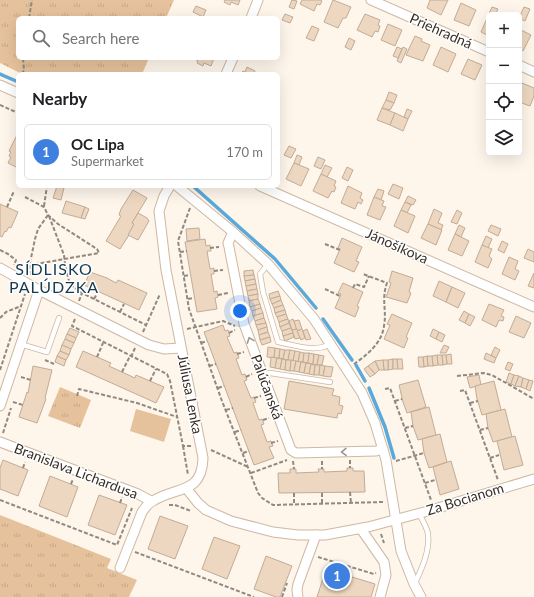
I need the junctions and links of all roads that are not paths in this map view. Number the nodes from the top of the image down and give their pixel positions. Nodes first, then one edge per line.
1 (258, 0) edge
2 (371, 0) edge
3 (252, 16) edge
4 (486, 51) edge
5 (232, 60) edge
6 (522, 66) edge
7 (227, 72) edge
8 (534, 72) edge
9 (0, 85) edge
10 (16, 92) edge
11 (169, 188) edge
12 (179, 188) edge
13 (265, 188) edge
14 (233, 232) junction
15 (268, 264) junction
16 (0, 268) edge
17 (39, 290) junction
18 (534, 307) edge
19 (59, 318) dead end
20 (20, 344) junction
21 (330, 344) junction
22 (181, 348) junction
23 (258, 374) junction
24 (330, 382) dead end
25 (0, 406) edge
26 (1, 438) edge
27 (383, 450) junction
28 (534, 479) edge
29 (186, 488) junction
30 (151, 501) junction
31 (419, 513) junction
32 (396, 519) junction
33 (361, 529) junction
34 (316, 535) junction
35 (120, 568) dead end
36 (414, 584) junction
37 (298, 597) edge
38 (380, 597) edge
39 (420, 597) edge

1 - 3 street
2 - 4 street, Priehradná
5 - 7 street
6 - 8 street
9 - 10 street
11 - 22 street, Júliusa Lenka
12 - 14 street
13 - 18 street, Jánošíkova
14 - 15 street
23 -> 14 street, Palúčanská
15 - 21 street
15 - 21 lane
16 - 17 street
17 - 20 street
17 - 22 street
19 - 20 lane
20 - 25 street
21 - 27 street
22 - 29 street, Júliusa Lenka
23 - 24 lane
27 -> 23 street, Palúčanská
26 - 30 street, Branislava Lichardusa
27 - 32 street
28 - 31 street, Za Bocianom
29 - 30 street, Júliusa Lenka
29 - 34 street, Za Bocianom
30 - 35 street
31 - 32 street, Za Bocianom
31 - 36 lane
32 - 33 street, Za Bocianom
32 - 36 street
33 - 34 street, Za Bocianom
33 - 38 street
34 - 37 street
36 - 39 street

